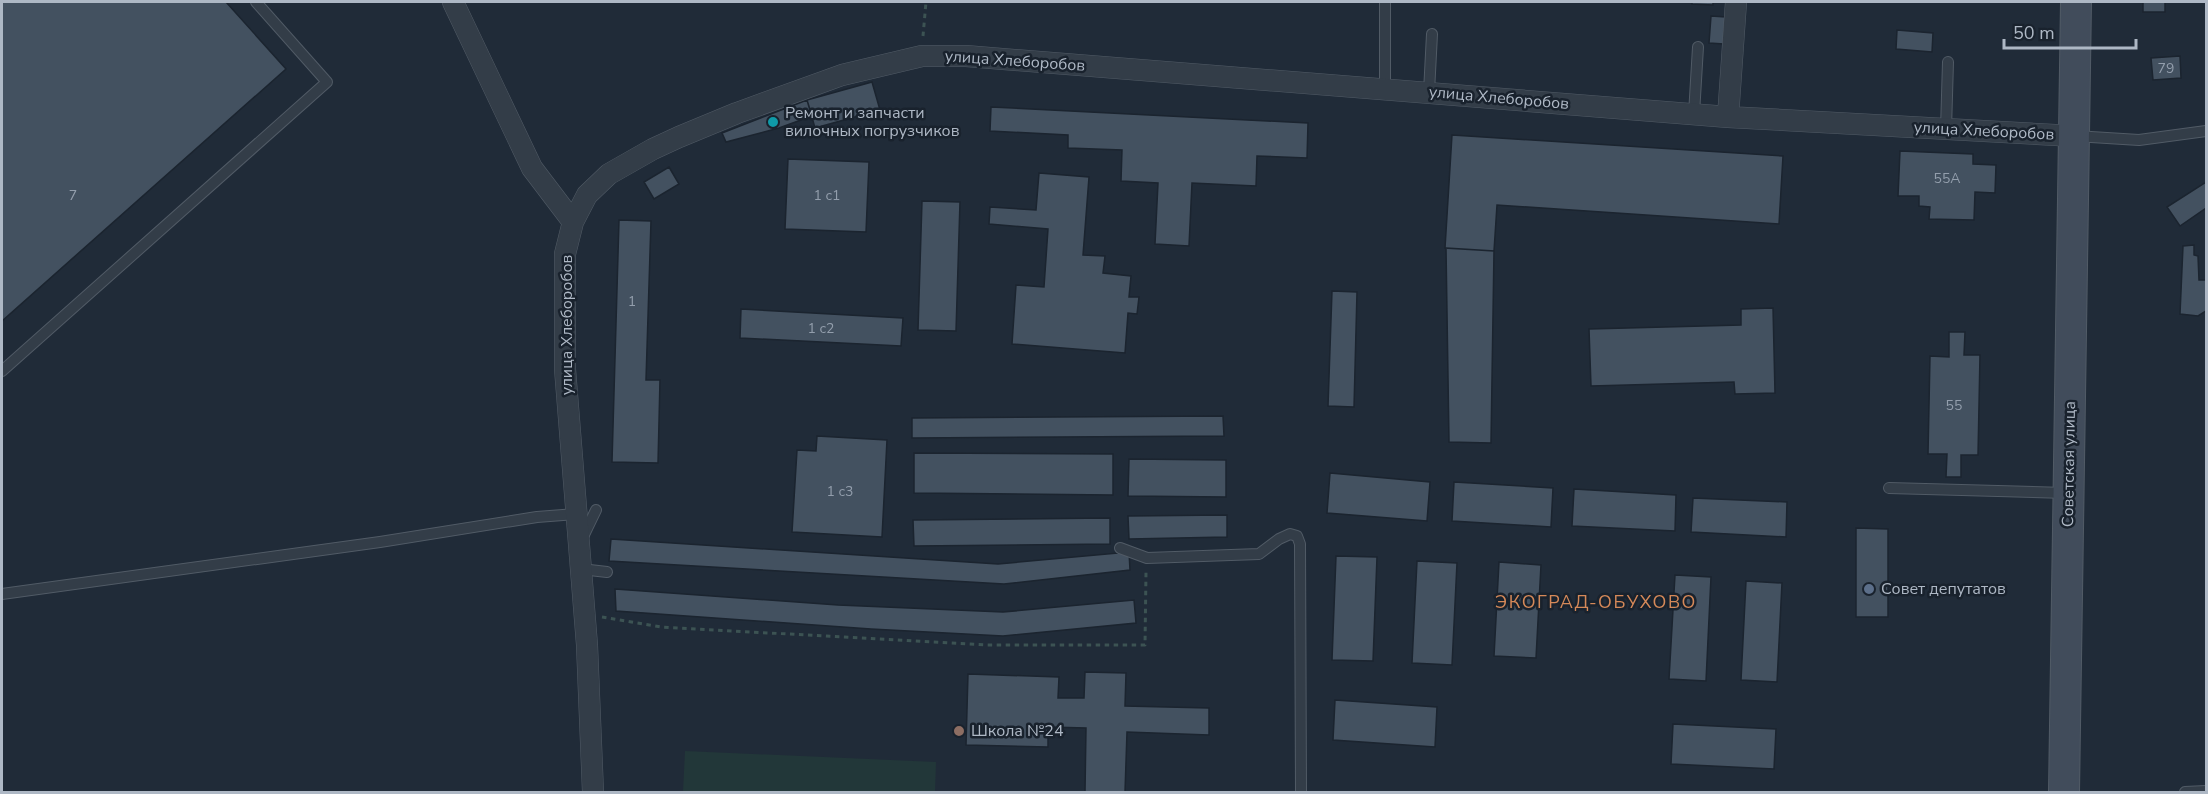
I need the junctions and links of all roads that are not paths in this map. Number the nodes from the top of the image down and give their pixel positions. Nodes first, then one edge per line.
1 (256, 2) edge
2 (453, 2) edge
3 (1385, 2) edge
4 (1736, 2) edge
5 (2076, 2) edge
6 (1432, 34) dead end
7 (1698, 47) dead end
8 (1948, 63) dead end
9 (1385, 88) junction
10 (1429, 92) junction
11 (1694, 114) junction
12 (1728, 117) junction
13 (1946, 129) junction
14 (2206, 131) edge
15 (2074, 136) junction
16 (573, 222) junction
17 (2, 371) edge
18 (1889, 488) dead end
19 (2068, 493) junction
20 (586, 512) junction
21 (1120, 548) dead end
22 (581, 569) junction
23 (607, 572) dead end
24 (2, 594) edge
25 (2206, 791) edge
26 (593, 792) edge
27 (1301, 792) edge
28 (2064, 792) edge
29 (2185, 792) edge

1 - 17 lane
2 - 16 street
3 - 9 lane
4 - 12 street
5 - 15 main road, Советская улица
6 - 10 lane
7 - 11 lane
8 - 13 lane
9 - 10 street, улица Хлеборобов
9 - 16 street, улица Хлеборобов
10 - 11 street, улица Хлеборобов
11 - 12 street, улица Хлеборобов
12 - 13 street, улица Хлеборобов
13 - 15 street, улица Хлеборобов
14 - 15 lane
15 - 19 main road, Советская улица
16 - 20 street, улица Хлеборобов
18 - 19 lane
19 - 28 main road, Советская улица
20 - 22 street, улица Хлеборобов
20 - 24 lane
21 - 27 lane
22 - 23 lane
22 - 26 street, улица Хлеборобов
25 - 29 lane

